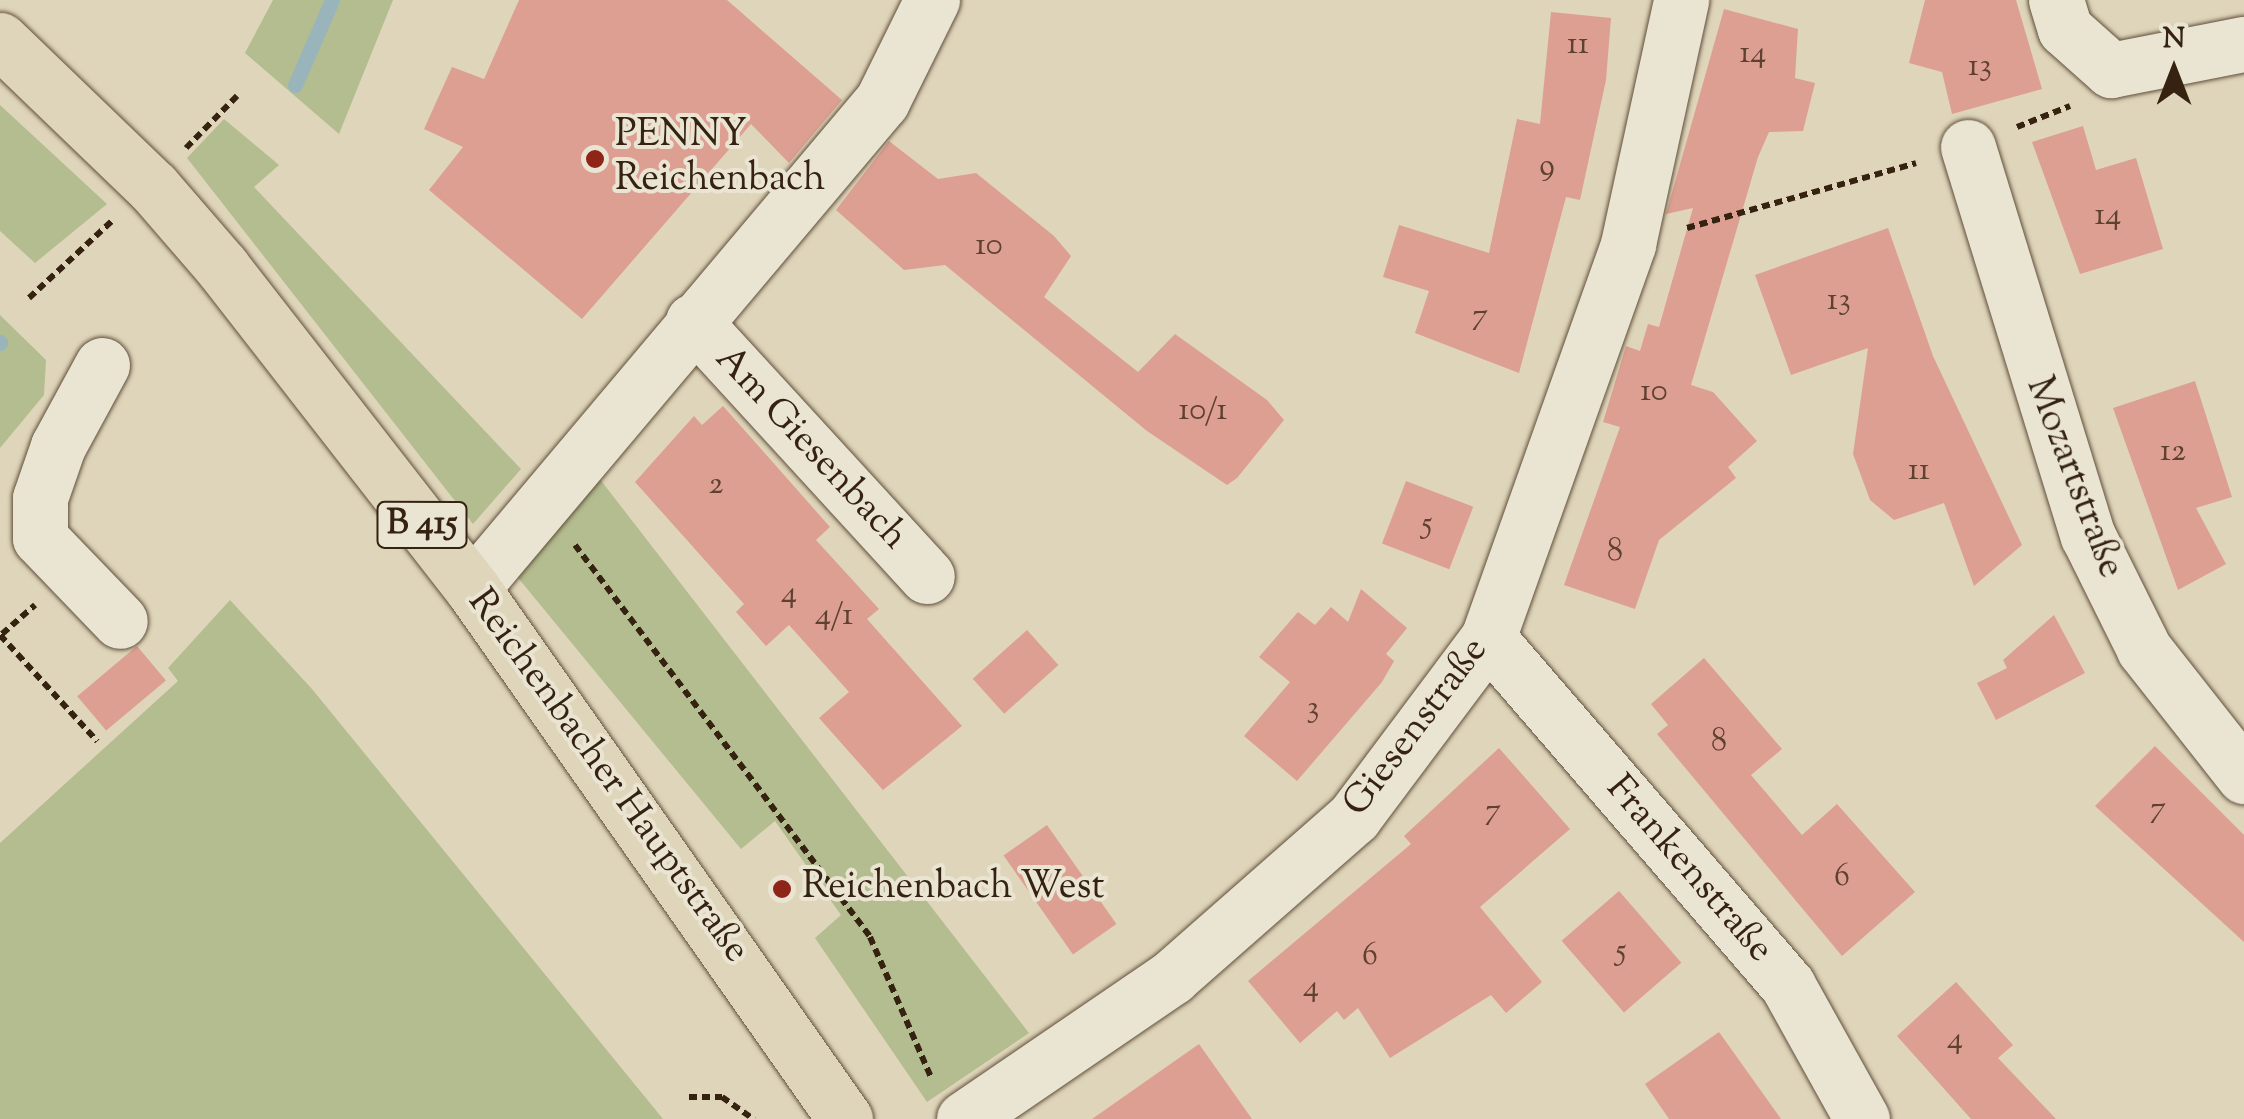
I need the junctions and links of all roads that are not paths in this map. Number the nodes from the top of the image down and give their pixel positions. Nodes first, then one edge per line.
1 (932, 0) edge
2 (1680, 0) edge
3 (2056, 0) edge
4 (0, 40) edge
5 (2244, 44) edge
6 (1968, 147) road end
7 (693, 321) junction
8 (102, 366) dead end
9 (928, 576) dead end
10 (472, 588) junction
11 (120, 621) dead end
12 (1488, 638) junction
13 (2244, 776) edge
14 (949, 1101) edge
15 (845, 1119) edge
16 (1862, 1119) edge

1 - 7 street, Am Giesenbach
2 - 12 street, Giesenstraße
3 - 5 street
4 - 10 main road, Reichenbacher Hauptstraße / B 415
6 - 13 street, Mozartstraße
7 - 9 street, Am Giesenbach
7 - 10 street, Am Giesenbach
8 - 11 street
10 - 15 main road, Reichenbacher Hauptstraße / B 415
12 - 14 street, Giesenstraße
12 - 16 street, Frankenstraße

